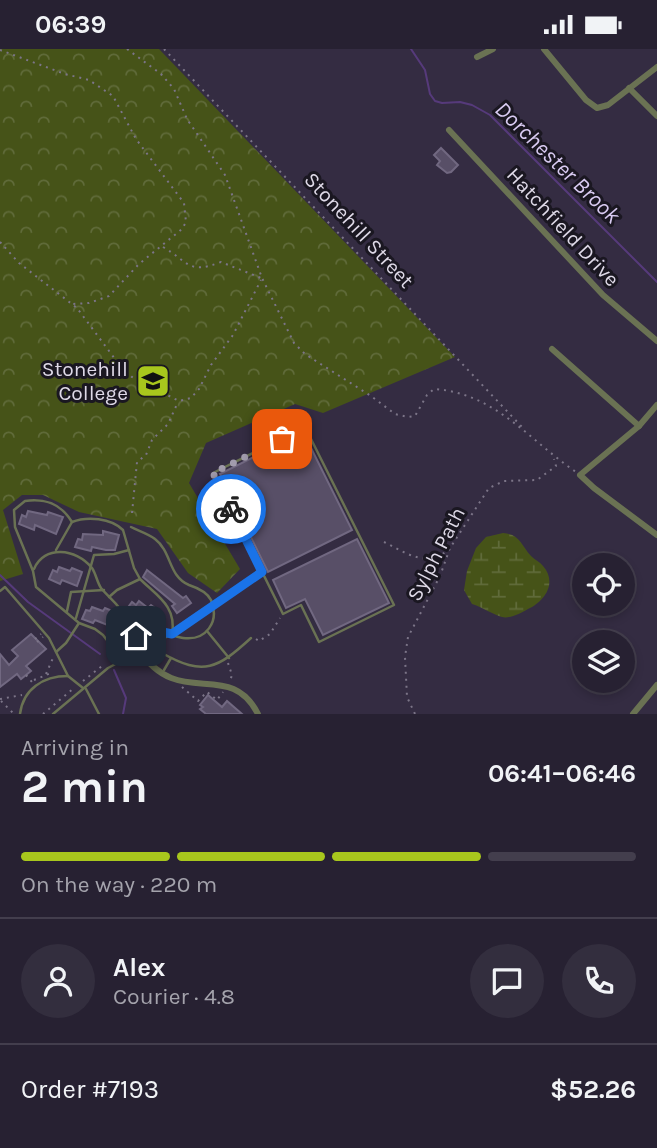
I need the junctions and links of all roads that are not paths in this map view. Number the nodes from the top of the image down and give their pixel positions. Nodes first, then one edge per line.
1 (493, 49) edge
2 (544, 49) edge
3 (477, 57) dead end
4 (657, 67) edge
5 (629, 88) junction
6 (657, 116) edge
7 (449, 130) dead end
8 (657, 341) edge
9 (552, 349) dead end
10 (657, 405) edge
11 (639, 426) junction
12 (72, 522) junction
13 (131, 527) dead end
14 (657, 535) edge
15 (129, 550) junction
16 (56, 551) junction
17 (91, 568) junction
18 (33, 571) junction
19 (262, 572) junction
20 (140, 579) junction
21 (86, 590) junction
22 (104, 590) junction
23 (0, 591) edge
24 (109, 597) junction
25 (212, 605) junction
26 (67, 612) junction
27 (75, 619) junction
28 (79, 623) junction
29 (207, 631) junction
30 (172, 634) junction
31 (251, 638) road end
32 (140, 651) junction
33 (56, 652) junction
34 (117, 653) junction
35 (162, 653) dead end
36 (171, 658) junction
37 (228, 659) junction
38 (161, 674) junction
39 (68, 676) junction
40 (657, 685) edge
41 (85, 689) junction
42 (20, 714) edge
43 (53, 714) edge
44 (99, 714) edge
45 (258, 714) edge
46 (633, 714) edge

1 - 3 street
2 - 5 street
4 - 5 street
5 - 6 street
7 - 8 street, Hatchfield Drive
9 - 11 street
10 - 11 street
11 - 14 street
12 - 15 lane
12 - 16 lane
12 - 18 lane
13 - 25 lane
15 - 17 lane
15 - 20 lane
16 - 17 lane
16 - 18 lane
17 - 21 lane
17 - 22 lane
18 - 26 lane
19 - 19 lane
19 - 25 lane
20 - 24 lane
20 - 30 lane
21 - 22 lane
21 - 26 lane
21 - 27 lane
22 - 24 lane
23 - 33 lane
24 - 34 lane
25 - 29 lane
25 - 30 lane
26 - 27 lane
27 - 28 lane
28 - 33 lane
28 - 34 lane
29 - 30 lane
29 - 37 lane
30 - 32 lane
30 - 34 lane
31 - 37 lane
32 - 34 lane
32 - 38 street
33 - 39 lane
34 - 41 lane
35 - 36 lane
36 - 37 lane
36 - 38 lane
38 - 45 street
39 - 41 lane
39 - 42 lane
40 - 46 street
41 - 43 lane
41 - 44 lane

